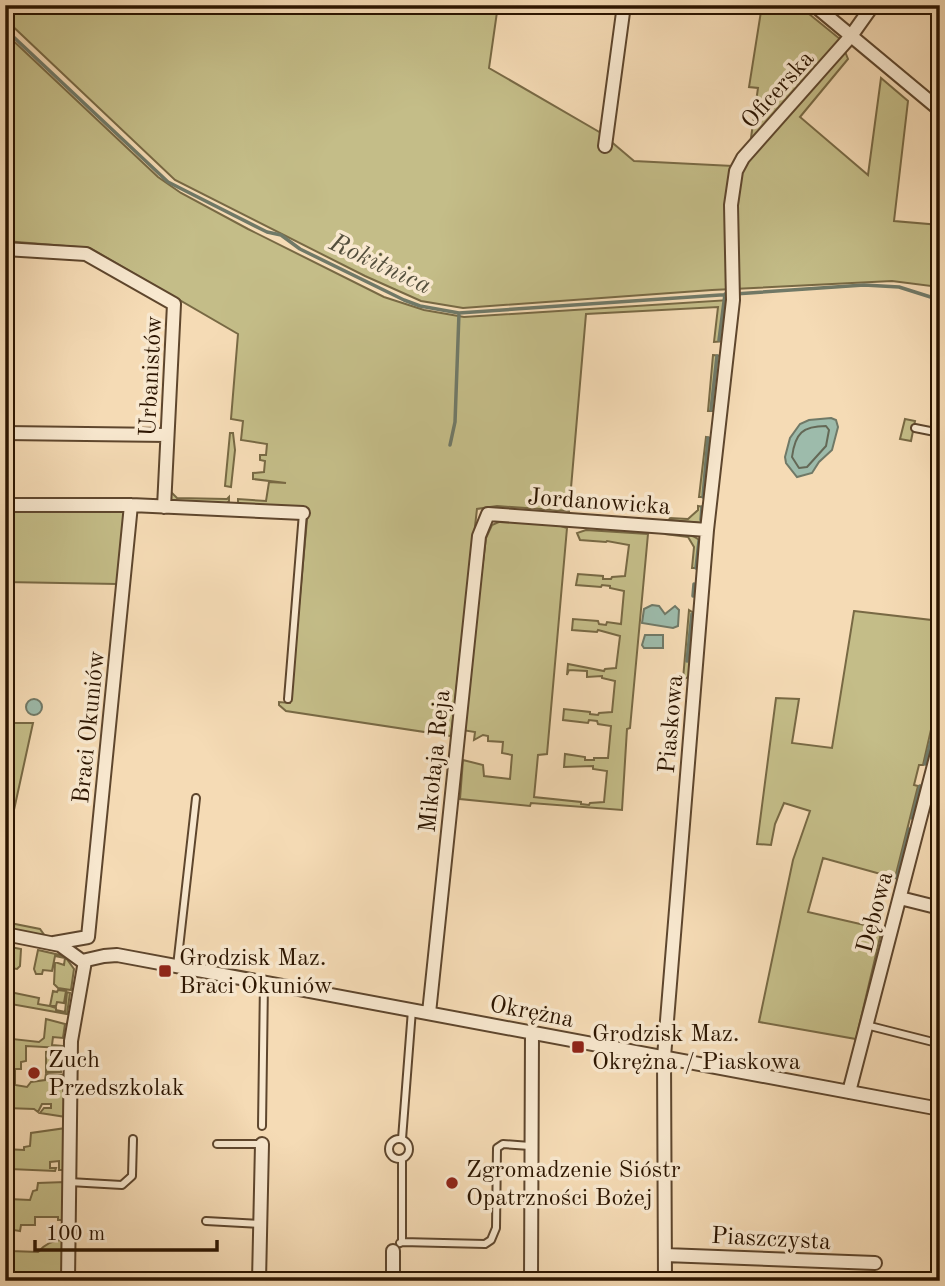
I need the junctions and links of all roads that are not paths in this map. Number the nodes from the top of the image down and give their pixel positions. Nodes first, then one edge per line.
1 (624, 5) edge
2 (814, 5) edge
3 (873, 5) edge
4 (851, 36) junction
5 (940, 110) edge
6 (606, 146) dead end
7 (736, 171) joint
8 (5, 249) edge
9 (915, 428) dead end
10 (5, 433) edge
11 (940, 433) edge
12 (167, 435) junction
13 (5, 505) edge
14 (131, 505) junction
15 (164, 507) junction
16 (303, 513) joint
17 (488, 514) joint
18 (707, 530) junction
19 (288, 699) dead end
20 (939, 748) edge
21 (196, 798) dead end
22 (900, 898) junction
23 (940, 908) edge
24 (5, 934) edge
25 (87, 940) junction
26 (54, 943) junction
27 (117, 956) junction
28 (84, 958) junction
29 (177, 966) junction
30 (264, 982) junction
31 (412, 1010) junction
32 (429, 1013) junction
33 (866, 1025) junction
34 (532, 1032) junction
35 (937, 1043) dead end
36 (664, 1057) junction
37 (849, 1092) junction
38 (940, 1109) edge
39 (262, 1126) dead end
40 (133, 1139) dead end
41 (402, 1139) junction
42 (217, 1144) dead end
43 (262, 1144) joint
44 (530, 1146) junction
45 (402, 1159) junction
46 (69, 1182) junction
47 (206, 1221) dead end
48 (261, 1224) junction
49 (398, 1246) junction
50 (665, 1255) junction
51 (875, 1264) dead end
52 (68, 1281) edge
53 (260, 1281) edge
54 (393, 1281) edge
55 (531, 1281) edge
56 (665, 1281) edge

1 - 6 street
2 - 4 street
3 - 4 street, Oficerska
4 - 5 street
4 - 7 street, Oficerska
7 - 18 street, Piaskowa
8 - 12 street, Urbanistów
9 - 11 lane
10 - 12 street
12 - 15 street, Urbanistów
13 - 14 street
14 - 15 street
14 - 25 street, Braci Okuniów
15 - 16 street
16 - 19 lane
17 - 18 street, Jordanowicka
17 - 32 street, Mikołaja Reja
18 - 36 street, Piaskowa
20 - 22 street, Dębowa
21 - 29 lane
22 - 23 street
22 - 33 street, Dębowa
24 - 26 street
25 - 26 street
25 - 27 street, Okrężna
25 - 28 street
25 - 28 street
26 - 28 street
27 - 28 street, Okrężna
27 - 29 street, Okrężna
28 - 46 street
29 - 30 street, Okrężna
30 - 31 street, Okrężna
30 - 39 lane
31 - 32 street, Okrężna
31 - 41 lane
32 - 34 street, Okrężna
33 - 35 lane
33 - 37 street, Dębowa
34 - 36 street, Okrężna
34 - 44 street
36 - 37 street, Okrężna
36 - 50 street, Piaskowa
37 - 38 street, Okrężna
40 - 46 lane
41 - 45 lane
41 - 45 lane
42 - 43 lane
43 - 48 street
44 - 49 lane
44 - 55 street
45 - 49 lane
46 - 52 street
47 - 48 lane
48 - 53 street
49 - 54 street
50 - 51 street, Piaszczysta
50 - 56 street, Piaskowa

